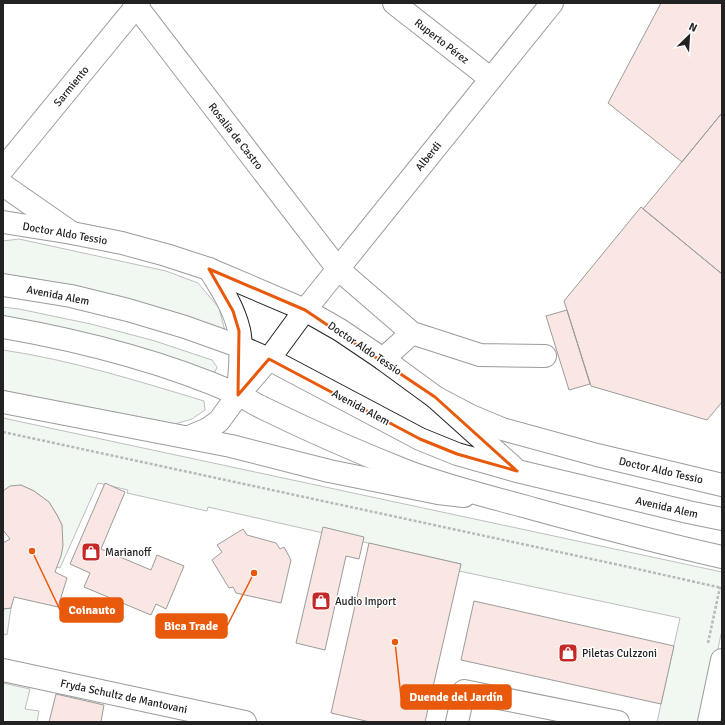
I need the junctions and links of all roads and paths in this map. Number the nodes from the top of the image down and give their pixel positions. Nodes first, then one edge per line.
1 (394, 3) edge
2 (552, 3) edge
3 (136, 4) edge
4 (490, 79) junction
5 (3, 169) edge
6 (3, 185) edge
7 (3, 222) edge
8 (72, 233) junction
9 (209, 269) junction
10 (338, 269) junction
11 (3, 285) edge
12 (305, 310) junction
13 (3, 327) edge
14 (412, 333) junction
15 (241, 347) junction
16 (545, 356) dead end
17 (269, 359) junction
18 (383, 359) junction
19 (238, 394) junction
20 (435, 397) junction
21 (3, 402) edge
22 (3, 432) edge
23 (189, 437) junction
24 (517, 471) junction
25 (722, 485) edge
26 (499, 500) junction
27 (722, 519) edge
28 (722, 556) edge
29 (722, 588) edge
30 (722, 660) edge
31 (3, 670) edge
32 (719, 690) edge
33 (245, 722) edge
34 (457, 722) edge
35 (618, 722) edge
36 (709, 722) edge

1 - 4 main road, Ruperto Pérez
2 - 4 main road, Alberdi
3 - 5 main road, Sarmiento
3 - 10 main road, Rosalía de Castro
4 - 10 main road, Alberdi
6 - 8 main road
7 - 8 main road, Doctor Aldo Tessio
8 - 9 main road, Doctor Aldo Tessio
9 - 12 main road, Doctor Aldo Tessio
9 - 15 main road
10 - 12 main road, Alberdi
10 - 14 main road, Rosalía de Castro
11 - 15 main road, Avenida Alem
12 - 17 main road, Alberdi
12 - 18 main road, Doctor Aldo Tessio
13 - 19 main road
14 - 16 main road
14 - 18 main road
15 - 17 main road, Avenida Alem
15 - 19 main road
17 - 19 main road, Alberdi
17 - 24 main road, Avenida Alem
18 - 20 main road, Doctor Aldo Tessio
19 - 23 main road, Alberdi
19 - 26 main road
20 - 24 main road
20 - 25 main road, Doctor Aldo Tessio
21 - 23 main road
22 - 29 path
23 - 26 main road
24 - 27 main road, Avenida Alem
26 - 28 main road
30 - 32 main road
31 - 33 main road, Fryda Schultz de Mantovani
32 - 36 main road
34 - 35 main road

